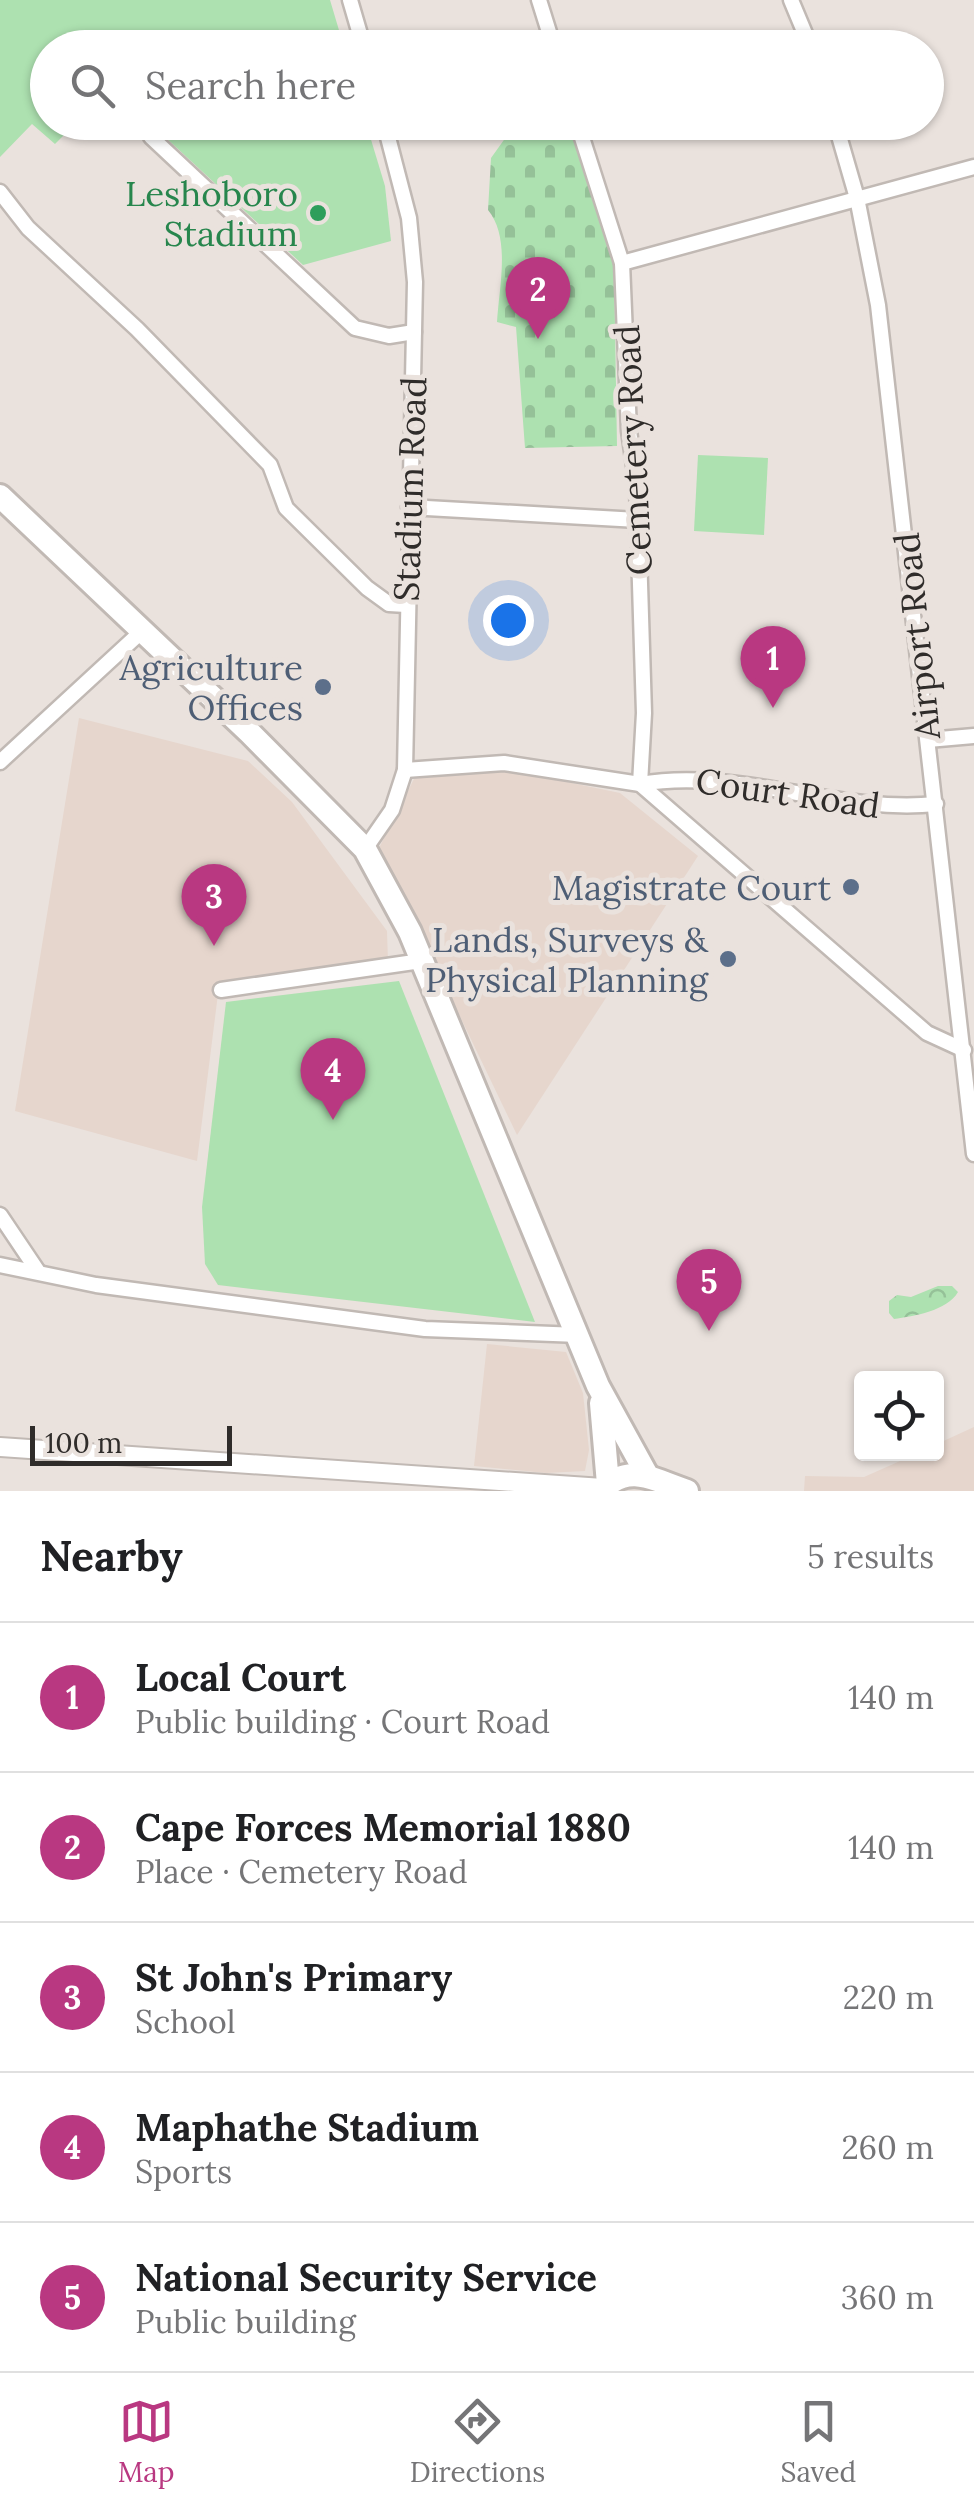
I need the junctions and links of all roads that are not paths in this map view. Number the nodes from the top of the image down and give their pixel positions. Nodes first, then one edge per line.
1 (350, 0) edge
2 (540, 0) edge
3 (791, 0) edge
4 (359, 30) edge
5 (549, 30) edge
6 (804, 30) edge
7 (154, 140) edge
8 (388, 140) edge
9 (583, 140) edge
10 (839, 140) edge
11 (974, 167) edge
12 (0, 192) edge
13 (857, 198) junction
14 (622, 263) junction
15 (414, 332) junction
16 (0, 496) edge
17 (409, 507) junction
18 (638, 520) junction
19 (406, 605) junction
20 (141, 632) junction
21 (974, 736) edge
22 (928, 740) junction
23 (0, 762) edge
24 (406, 770) junction
25 (640, 784) junction
26 (936, 804) junction
27 (365, 849) junction
28 (421, 961) junction
29 (221, 990) dead end
30 (964, 1050) junction
31 (973, 1129) edge
32 (974, 1154) edge
33 (0, 1215) edge
34 (0, 1265) edge
35 (37, 1270) junction
36 (580, 1335) junction
37 (598, 1386) junction
38 (0, 1447) edge
39 (659, 1483) edge
40 (444, 1485) edge
41 (556, 1487) edge
42 (604, 1488) edge
43 (687, 1491) edge

1 - 4 street
2 - 5 street
3 - 6 street
7 - 15 street
8 - 15 street, Stadium Road
9 - 14 street, Cemetery Road
10 - 13 street, Airport Road
11 - 13 street
12 - 19 street
13 - 14 street
13 - 22 street, Airport Road
14 - 18 street, Cemetery Road
15 - 17 street, Stadium Road
16 - 20 main road
17 - 18 street
17 - 19 street, Stadium Road
18 - 25 street, Cemetery Road
19 - 24 street, Stadium Road
20 - 23 street
20 - 27 main road
21 - 22 street
22 - 26 street, Airport Road
24 - 25 street, Court Road
24 - 27 street, Stadium Road
25 - 26 street, Court Road
25 - 30 street
26 - 30 street, Airport Road
27 - 28 main road
28 - 29 street
28 - 36 main road
30 - 31 street, Airport Road
31 - 32 street, Airport Road
33 - 35 street
34 - 35 street
35 - 36 street
36 - 37 main road
37 - 39 main road
37 - 42 main road
38 - 40 street
39 - 42 main road
39 - 43 main road
40 - 41 street
41 - 42 street

